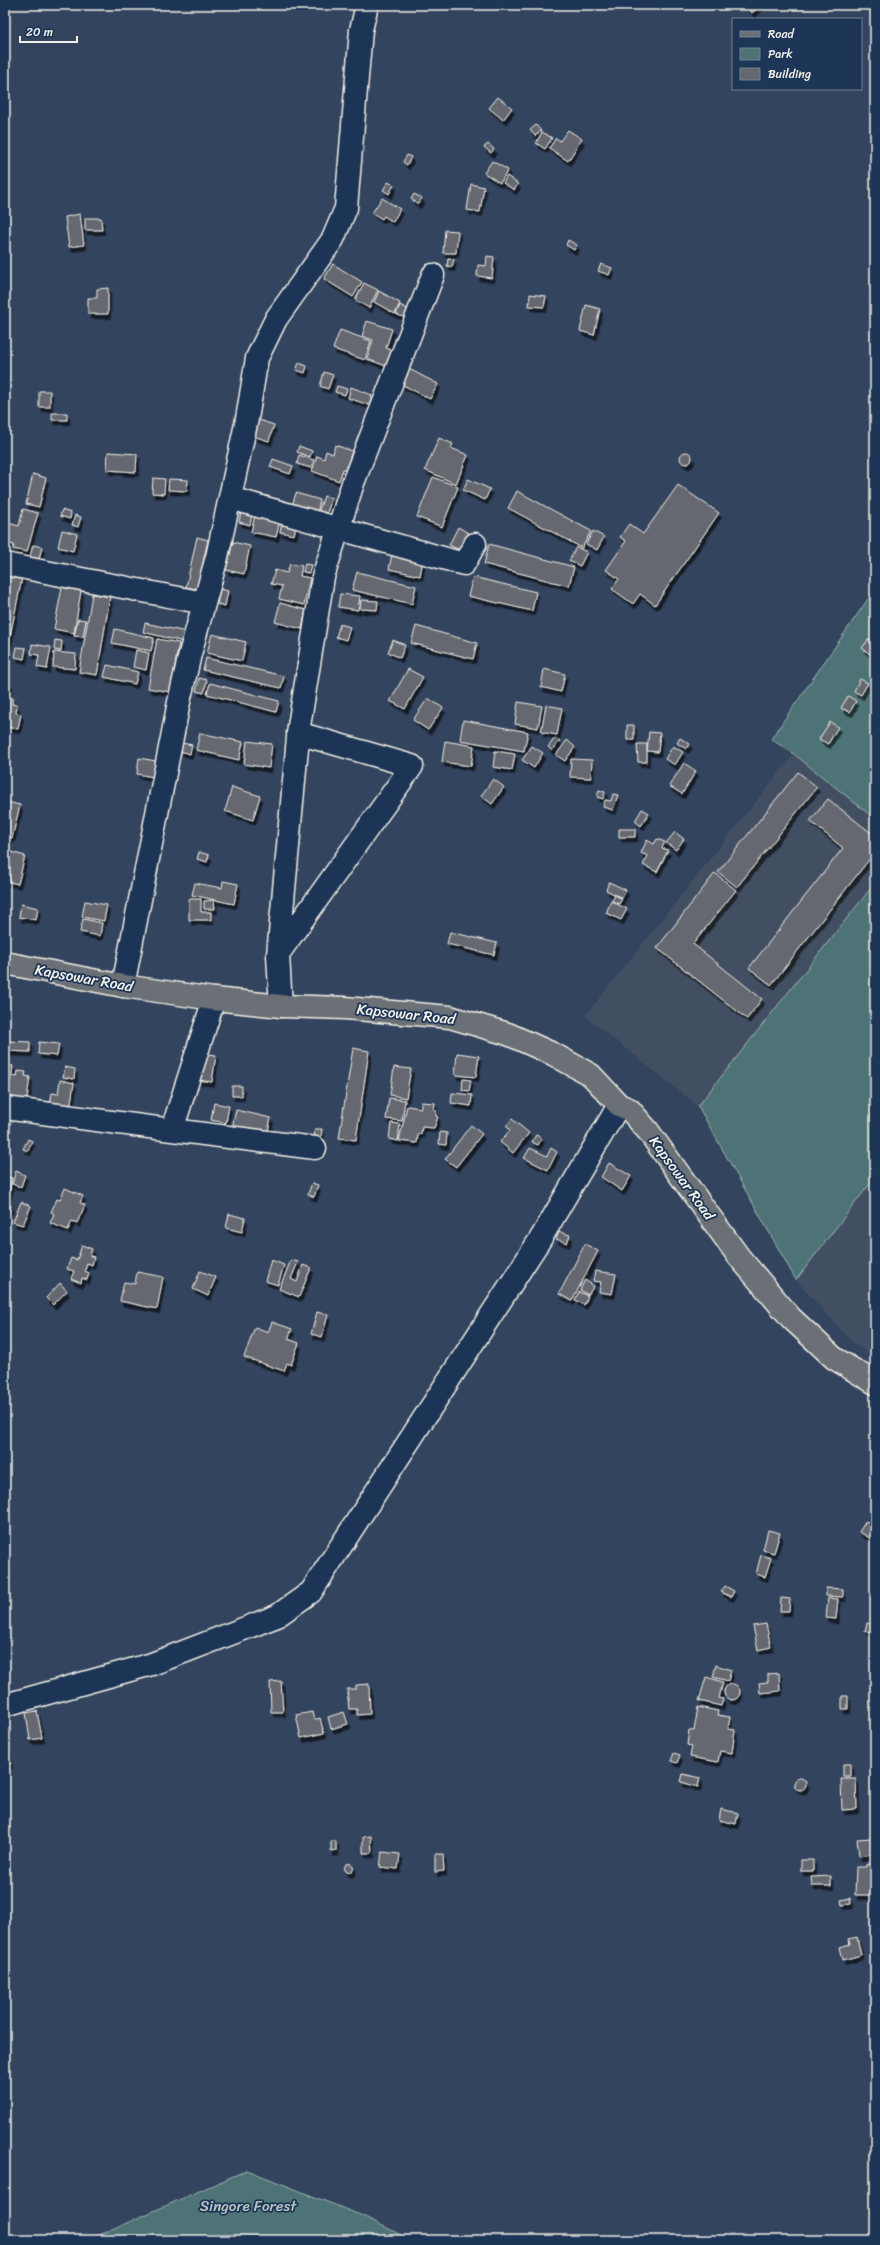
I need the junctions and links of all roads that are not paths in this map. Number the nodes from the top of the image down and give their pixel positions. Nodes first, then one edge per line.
1 (367, 5) edge
2 (433, 275) dead end
3 (230, 498) junction
4 (338, 528) junction
5 (476, 544) dead end
6 (5, 564) edge
7 (204, 603) junction
8 (298, 733) junction
9 (278, 955) junction
10 (5, 963) edge
11 (123, 986) junction
12 (214, 999) junction
13 (281, 1006) junction
14 (619, 1105) junction
15 (5, 1108) edge
16 (172, 1130) junction
17 (315, 1148) dead end
18 (875, 1383) edge
19 (5, 1704) edge

1 - 3 street
2 - 4 street
3 - 4 street
3 - 7 street
4 - 5 street
4 - 8 street
6 - 7 street
7 - 11 street
8 - 9 street
8 - 9 street
9 - 13 street
10 - 11 main road, Kapsowar Road
11 - 12 main road, Kapsowar Road
12 - 13 main road, Kapsowar Road
12 - 16 street
13 - 14 main road, Kapsowar Road
14 - 18 main road, Kapsowar Road
14 - 19 street
15 - 16 street
16 - 17 street

